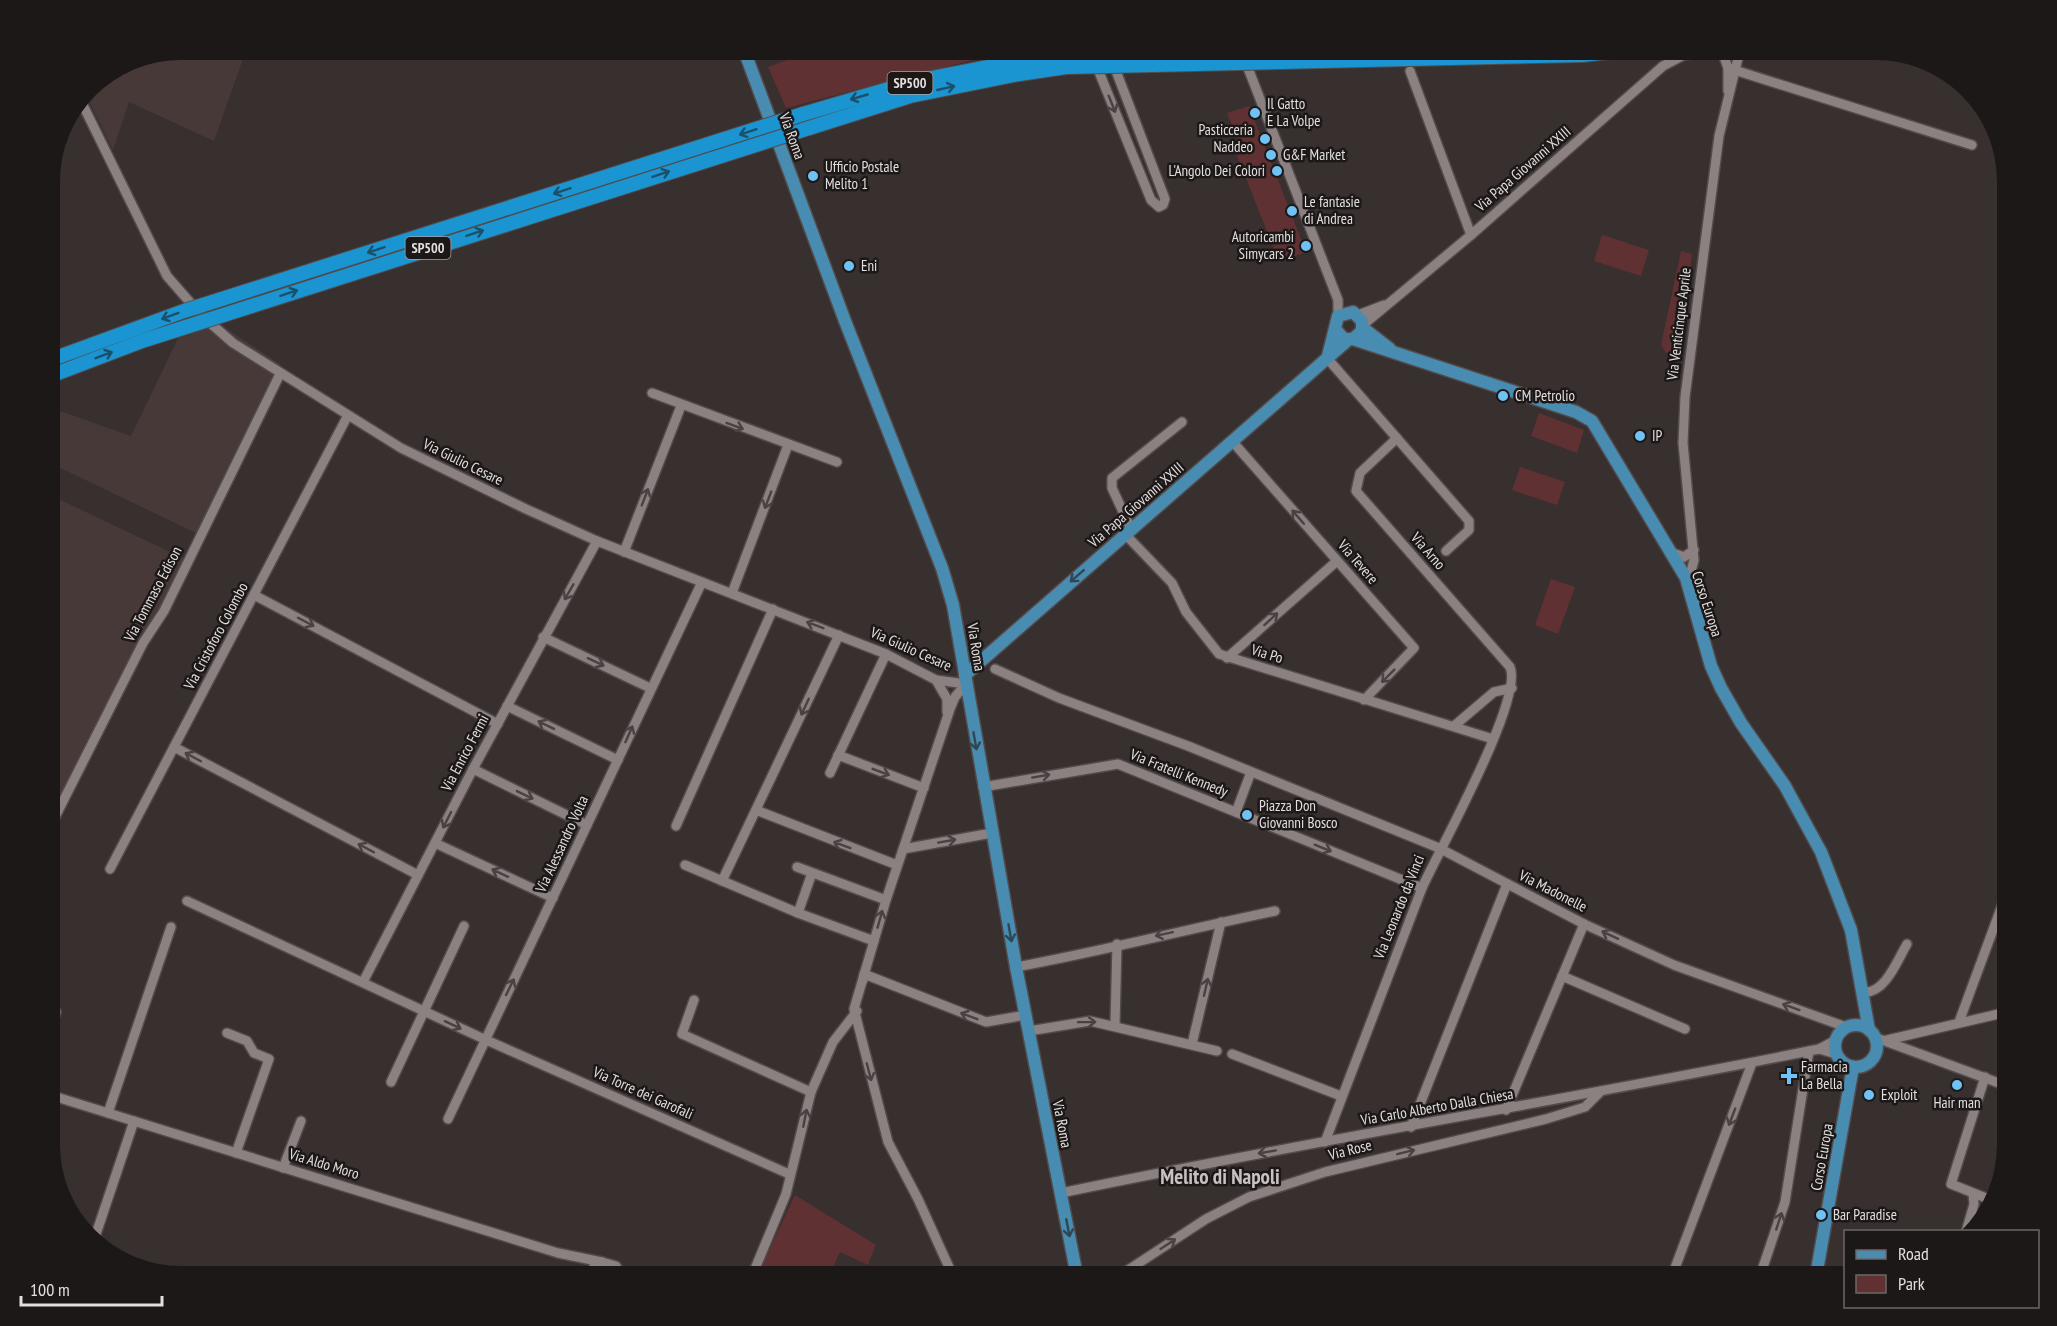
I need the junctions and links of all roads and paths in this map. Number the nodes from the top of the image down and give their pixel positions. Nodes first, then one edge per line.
1 (748, 60) edge
2 (1043, 60) edge
3 (1094, 60) edge
4 (1112, 60) edge
5 (1245, 60) edge
6 (1344, 60) edge
7 (1672, 60) edge
8 (1726, 60) edge
9 (1735, 60) edge
10 (1019, 67) junction
11 (1732, 69) junction
12 (1410, 71) dead end
13 (84, 108) edge
14 (1972, 145) dead end
15 (1471, 235) junction
16 (1338, 300) junction
17 (1359, 320) junction
18 (1337, 322) junction
19 (1351, 339) junction
20 (1394, 352) junction
21 (60, 356) edge
22 (1328, 358) junction
23 (60, 372) edge
24 (280, 374) junction
25 (652, 393) dead end
26 (681, 406) junction
27 (347, 417) junction
28 (1182, 422) dead end
29 (1397, 438) junction
30 (1232, 441) junction
31 (788, 445) junction
32 (837, 462) dead end
33 (1128, 531) junction
34 (597, 541) junction
35 (1694, 550) junction
36 (1446, 551) dead end
37 (624, 552) junction
38 (1670, 552) junction
39 (1337, 561) junction
40 (1687, 574) junction
41 (702, 582) junction
42 (732, 593) junction
43 (254, 595) junction
44 (773, 609) junction
45 (839, 635) junction
46 (543, 637) junction
47 (886, 654) junction
48 (1227, 658) junction
49 (995, 669) dead end
50 (966, 679) junction
51 (936, 680) junction
52 (650, 687) junction
53 (1512, 688) junction
54 (955, 697) junction
55 (968, 700) junction
56 (1364, 700) junction
57 (507, 706) junction
58 (947, 717) junction
59 (498, 724) junction
60 (1454, 726) junction
61 (1493, 739) junction
62 (174, 747) junction
63 (838, 755) junction
64 (618, 760) junction
65 (473, 769) junction
66 (1251, 772) junction
67 (830, 774) dead end
68 (983, 787) junction
69 (924, 788) junction
70 (60, 807) edge
71 (756, 810) junction
72 (1236, 812) junction
73 (587, 825) junction
74 (676, 826) dead end
75 (992, 833) junction
76 (435, 843) junction
77 (1439, 848) junction
78 (903, 849) junction
79 (685, 865) dead end
80 (897, 865) junction
81 (797, 867) dead end
82 (110, 869) dead end
83 (812, 873) junction
84 (418, 875) junction
85 (722, 881) junction
86 (1507, 884) junction
87 (1422, 888) junction
88 (553, 898) junction
89 (886, 900) junction
90 (190, 903) dead end
91 (1275, 911) dead end
92 (798, 913) junction
93 (1997, 918) edge
94 (1221, 922) junction
95 (1584, 924) junction
96 (464, 926) dead end
97 (171, 927) dead end
98 (874, 941) junction
99 (1117, 944) junction
100 (1907, 944) dead end
101 (1016, 967) junction
102 (864, 974) junction
103 (1562, 976) junction
104 (363, 982) junction
105 (1864, 992) junction
106 (694, 1000) dead end
107 (423, 1010) junction
108 (1997, 1014) edge
109 (1026, 1015) junction
110 (855, 1016) junction
111 (1959, 1022) junction
112 (1115, 1026) junction
113 (1846, 1027) junction
114 (1685, 1029) dead end
115 (1029, 1031) junction
116 (226, 1033) dead end
117 (1876, 1038) junction
118 (484, 1039) junction
119 (1836, 1040) junction
120 (1192, 1044) junction
121 (1819, 1049) junction
122 (1217, 1051) dead end
123 (1809, 1052) junction
124 (1232, 1054) dead end
125 (1752, 1063) junction
126 (1846, 1065) junction
127 (1985, 1077) junction
128 (391, 1082) dead end
129 (1997, 1082) edge
130 (1601, 1091) junction
131 (811, 1092) junction
132 (1341, 1096) junction
133 (60, 1098) edge
134 (1506, 1110) junction
135 (108, 1113) junction
136 (448, 1119) dead end
137 (134, 1121) junction
138 (301, 1121) dead end
139 (1411, 1127) junction
140 (1325, 1143) junction
141 (236, 1153) junction
142 (283, 1168) junction
143 (789, 1174) junction
144 (1061, 1193) junction
145 (1973, 1194) junction
146 (1985, 1198) edge
147 (1967, 1224) edge
148 (97, 1232) edge
149 (595, 1262) junction
150 (594, 1266) edge
151 (614, 1266) edge
152 (756, 1266) edge
153 (948, 1266) edge
154 (1075, 1266) edge
155 (1134, 1266) edge
156 (1676, 1266) edge
157 (1763, 1266) edge
158 (1817, 1266) edge

1 - 50 main road, Via Roma
2 - 10 highway, SP500, bridge
3 -> 4 street
5 - 16 street
6 - 10 highway, SP500, bridge
7 - 15 street, Via Papa Giovanni XXIII
8 - 11 street
9 - 11 street, Via Venticinque Aprile
10 -> 21 highway, SP500, bridge
23 -> 10 highway, SP500, bridge
11 - 14 street
11 - 35 street, Via Venticinque Aprile
12 - 15 street
13 - 24 street, Via Giulio Cesare
15 - 17 street, Via Papa Giovanni XXIII
16 - 17 street, Corso Europa
16 - 18 street
17 - 18 main road
17 - 19 main road, Via Papa Giovanni XXIII
17 - 20 main road, Corso Europa
18 - 19 main road, Corso Europa
18 - 22 main road
19 - 20 main road, Corso Europa
19 - 22 main road, Via Papa Giovanni XXIII
20 - 38 main road, Corso Europa
22 - 29 street
22 - 30 main road, Via Papa Giovanni XXIII
24 - 27 street, Via Giulio Cesare
24 - 70 street, Via Tommaso Edison
25 - 26 street
26 -> 31 street
37 -> 26 street
27 - 34 street, Via Giulio Cesare
27 - 43 street, Via Cristoforo Colombo
28 - 33 street, Via Po
29 - 36 street
29 - 53 street, Via Arno
30 - 33 main road, Via Papa Giovanni XXIII
39 -> 30 street, Via Tevere
31 - 32 street
31 -> 42 street
33 - 48 street, Via Po
33 -> 50 main road, Via Papa Giovanni XXIII
34 - 37 street, Via Giulio Cesare
34 -> 46 street, Via Enrico Fermi
35 - 38 street
35 - 40 street
37 - 41 street, Via Giulio Cesare
38 - 40 main road, Corso Europa
48 -> 39 street
39 -> 56 street, Via Tevere
40 - 105 main road, Corso Europa
41 - 42 street, Via Giulio Cesare
41 - 52 street, Via Alessandro Volta
42 - 44 street, Via Giulio Cesare
43 -> 59 street
43 - 62 street, Via Cristoforo Colombo
45 -> 44 street, Via Giulio Cesare
44 - 74 street
45 - 47 street, Via Giulio Cesare
45 -> 71 street
46 -> 52 street
46 - 57 street, Via Enrico Fermi
47 - 51 street, Via Giulio Cesare
47 - 63 street
48 - 56 street, Via Po
49 - 66 street, Via Madonelle
50 - 51 street, Via Giulio Cesare
50 - 54 street
50 - 55 main road, Via Roma
51 - 58 street
64 -> 52 street, Via Alessandro Volta
53 - 60 street
53 - 61 street, Via Leonardo da Vinci
54 - 55 street
54 - 58 street
55 -> 68 main road, Via Roma
56 - 60 street, Via Po
57 - 59 street, Via Enrico Fermi
64 -> 57 street
58 - 69 street
59 - 65 street, Via Enrico Fermi
60 - 61 street, Via Po
61 - 77 street, Via Leonardo da Vinci
62 - 82 street, Via Cristoforo Colombo
84 -> 62 street
63 - 67 street
63 -> 69 street
64 - 73 street, Via Alessandro Volta
65 -> 73 street
65 -> 76 street, Via Enrico Fermi
66 - 72 street
66 - 77 street, Via Madonelle
68 -> 72 street, Via Fratelli Kennedy
68 - 75 main road, Via Roma
69 - 78 street
80 -> 71 street
71 - 85 street
72 -> 87 street, Via Fratelli Kennedy
73 - 88 street, Via Alessandro Volta
78 -> 75 street
75 -> 101 main road, Via Roma
76 - 84 street, Via Enrico Fermi
88 -> 76 street
77 - 86 street, Via Madonelle
77 - 87 street, Via Leonardo da Vinci
78 - 80 street
79 - 85 street
80 - 89 street
81 - 83 street
83 - 89 street
83 - 92 street
84 - 104 street, Via Enrico Fermi
85 - 92 street
86 - 95 street, Via Madonelle
86 - 139 street
87 - 132 street, Via Leonardo da Vinci
118 -> 88 street, Via Alessandro Volta
98 -> 89 street
90 - 104 street, Via Torre dei Garofali
91 - 94 street
92 - 98 street
93 - 111 street
94 -> 99 street
120 -> 94 street
95 - 103 street
113 -> 95 street, Via Madonelle
96 - 107 street
97 - 135 street
98 - 102 street
99 - 101 street
99 - 112 street
100 - 105 street
101 - 109 main road, Via Roma
109 -> 102 street
102 - 110 street
103 - 114 street
103 - 134 street
104 - 107 street, Via Torre dei Garofali
105 - 113 main road
105 - 117 main road, Corso Europa
106 - 131 street
107 -> 118 street, Via Torre dei Garofali
107 - 128 street
108 - 111 street
109 - 115 main road, Via Roma
110 - 131 street
110 -> 153 street
111 - 117 street
115 -> 112 street
112 - 120 street
113 - 117 main road
113 - 119 main road
115 - 144 main road, Via Roma
116 - 141 street
117 - 126 main road
117 - 127 street
118 - 136 street, Via Alessandro Volta
118 - 143 street, Via Torre dei Garofali
119 - 121 street, Via Carlo Alberto Dalla Chiesa
119 - 126 main road
120 - 122 street
121 - 123 street, Via Carlo Alberto Dalla Chiesa
121 - 126 street
123 - 125 street, Via Carlo Alberto Dalla Chiesa
157 -> 123 street
124 - 132 street
125 - 130 street, Via Carlo Alberto Dalla Chiesa
125 -> 156 street
126 - 158 main road, Corso Europa
127 - 129 street
127 - 145 street
130 - 134 street, Via Carlo Alberto Dalla Chiesa
155 -> 130 street, Via Rose
143 -> 131 street
132 - 140 street, Via Leonardo da Vinci
133 - 135 street, Via Aldo Moro
134 - 139 street, Via Carlo Alberto Dalla Chiesa
135 - 137 street, Via Aldo Moro
137 - 141 street, Via Aldo Moro
137 - 148 street
138 - 142 street
139 - 140 street, Via Carlo Alberto Dalla Chiesa
140 -> 144 street, Via Carlo Alberto Dalla Chiesa
141 - 142 street, Via Aldo Moro
142 - 149 street, Via Aldo Moro
143 - 152 street
144 -> 154 main road, Via Roma
145 - 146 street
145 - 147 street
149 - 150 street
149 - 151 street, Via Aldo Moro

